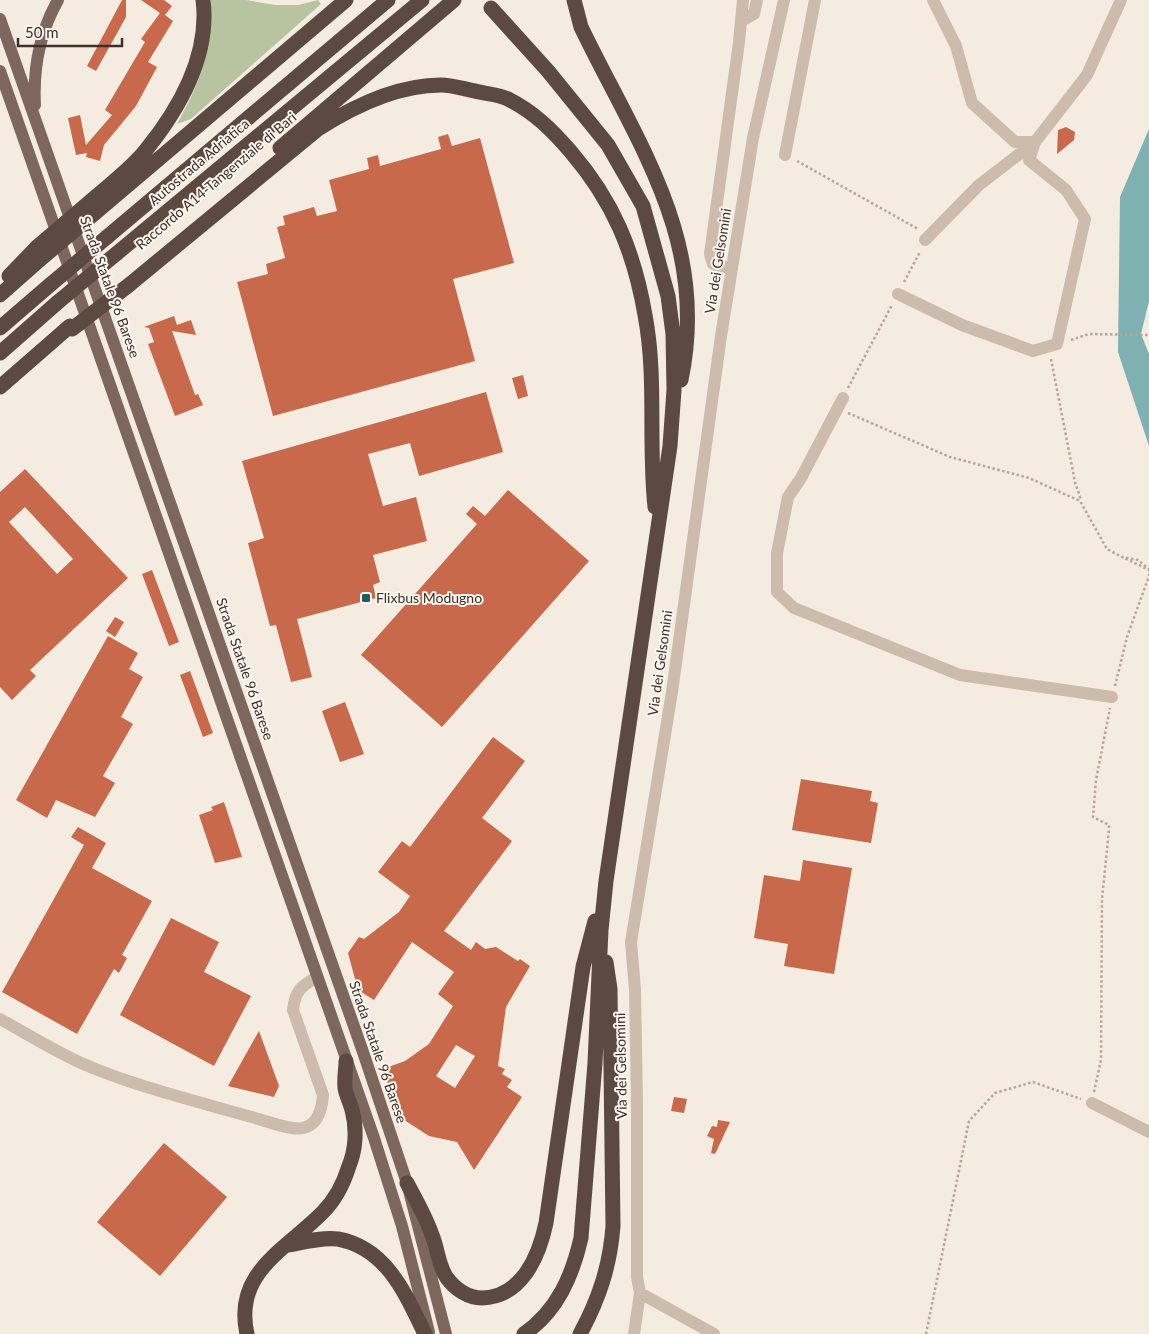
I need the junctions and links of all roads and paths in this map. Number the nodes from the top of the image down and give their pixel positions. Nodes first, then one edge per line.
1 (58, 0) edge
2 (204, 0) edge
3 (346, 0) edge
4 (388, 0) edge
5 (422, 0) edge
6 (454, 0) edge
7 (574, 0) edge
8 (743, 0) edge
9 (758, 0) edge
10 (784, 0) edge
11 (815, 0) edge
12 (933, 0) edge
13 (1121, 0) edge
14 (491, 8) dead end
15 (0, 19) edge
16 (741, 21) junction
17 (0, 71) edge
18 (36, 120) junction
19 (1035, 142) junction
20 (786, 155) joint
21 (94, 206) junction
22 (925, 240) junction
23 (40, 252) junction
24 (732, 269) junction
25 (127, 282) junction
26 (0, 284) edge
27 (898, 294) junction
28 (0, 295) edge
29 (0, 328) edge
30 (1149, 335) edge
31 (1057, 344) junction
32 (0, 353) edge
33 (0, 387) edge
34 (843, 398) junction
35 (672, 424) junction
36 (1082, 502) junction
37 (657, 532) junction
38 (1122, 557) junction
39 (1149, 569) edge
40 (1112, 697) junction
41 (606, 880) junction
42 (601, 930) junction
43 (317, 977) junction
44 (0, 1020) edge
45 (346, 1061) junction
46 (1092, 1103) junction
47 (1149, 1132) edge
48 (407, 1183) junction
49 (289, 1244) junction
50 (640, 1293) junction
51 (247, 1334) edge
52 (427, 1334) edge
53 (446, 1334) edge
54 (524, 1334) edge
55 (580, 1334) edge
56 (634, 1334) edge
57 (714, 1334) edge
58 (926, 1334) edge

1 - 18 main road
2 - 21 highway
3 - 21 highway
4 - 29 highway, Autostrada Adriatica, bridge
5 - 32 highway, Autostrada Adriatica, bridge
6 - 25 highway, Raccordo A14-Tangenziale di Bari
7 - 35 highway
8 - 16 street
9 - 16 street
10 - 24 street, Via dei Gelsomini
11 - 20 street
12 - 19 street
13 - 19 street
14 - 35 highway
15 - 18 main road, Strada Statale 96 Barese
16 - 24 street
17 - 43 main road
18 - 48 main road, Strada Statale 96 Barese
19 - 22 street
19 - 31 street
20 - 22 path
21 - 23 highway, bridge
22 - 27 path
23 - 26 highway
23 - 28 highway
24 - 50 street, Via dei Gelsomini
25 - 33 highway, Raccordo A14-Tangenziale di Bari
25 - 37 highway
27 - 31 street
27 - 34 path
30 - 31 path
31 - 36 path
34 - 36 path
34 - 40 street
35 - 37 highway
36 - 38 path
37 - 41 highway
38 - 39 path
38 - 40 path
40 - 46 path
41 - 42 highway
41 - 48 highway
42 - 54 highway
42 - 55 highway
43 - 44 street
43 - 45 main road
45 - 49 highway
45 - 52 main road
46 - 47 street
46 - 58 path
48 - 53 main road, Strada Statale 96 Barese
49 - 51 highway
49 - 52 highway
50 - 56 street, Via dei Gelsomini
50 - 57 street

